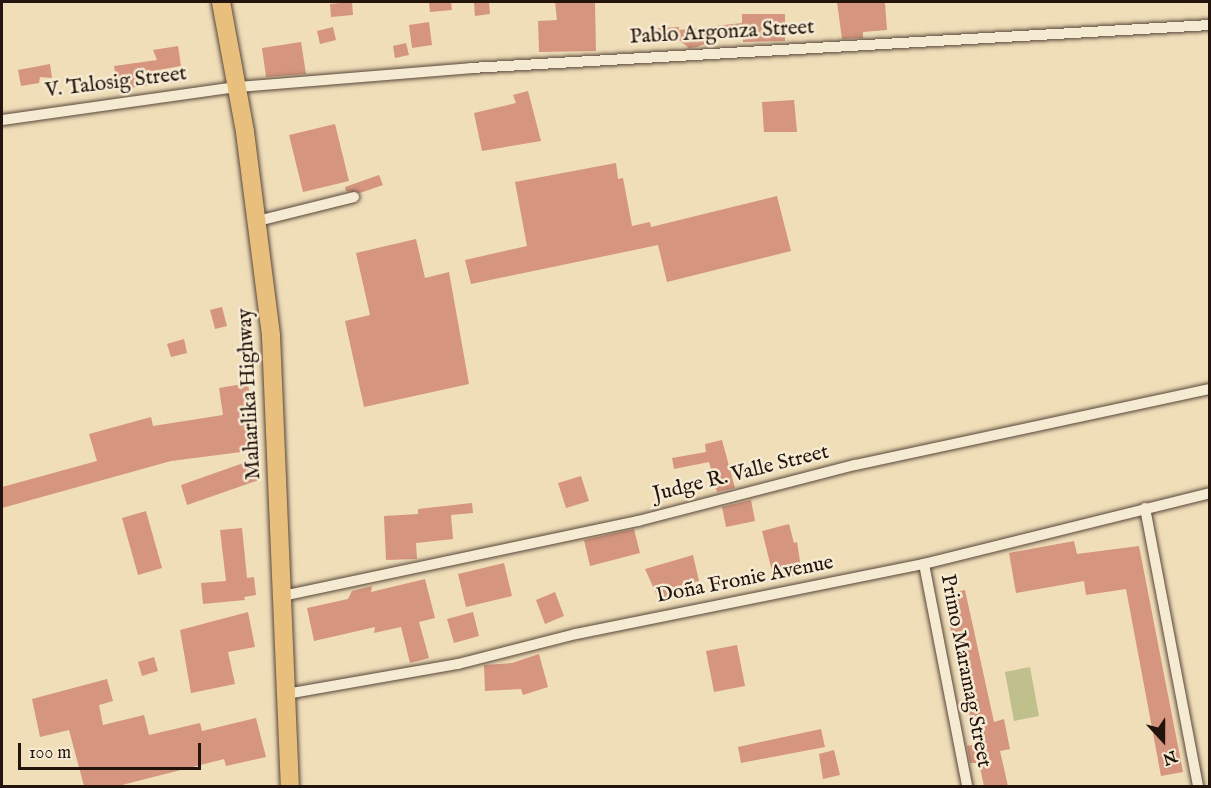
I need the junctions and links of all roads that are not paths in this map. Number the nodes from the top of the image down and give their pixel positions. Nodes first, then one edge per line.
1 (221, 2) edge
2 (1209, 25) edge
3 (237, 87) junction
4 (2, 120) edge
5 (354, 197) dead end
6 (258, 220) junction
7 (1209, 389) edge
8 (1209, 494) edge
9 (1145, 508) junction
10 (924, 564) junction
11 (282, 596) junction
12 (286, 694) junction
13 (290, 786) edge
14 (967, 786) edge
15 (1198, 786) edge

1 - 3 highway, Maharlika Highway
2 - 3 street, Pablo Argonza Street
3 - 4 street, V. Talosig Street
3 - 6 highway, Maharlika Highway
5 - 6 street
6 - 11 highway, Maharlika Highway
7 - 11 street, Judge R. Valle Street
8 - 9 street, Doña Fronie Avenue
9 - 10 street, Doña Fronie Avenue
9 - 15 street
10 - 12 street, Doña Fronie Avenue
10 - 14 street, Primo Maramag Street
11 - 12 highway, Maharlika Highway
12 - 13 highway, Maharlika Highway

